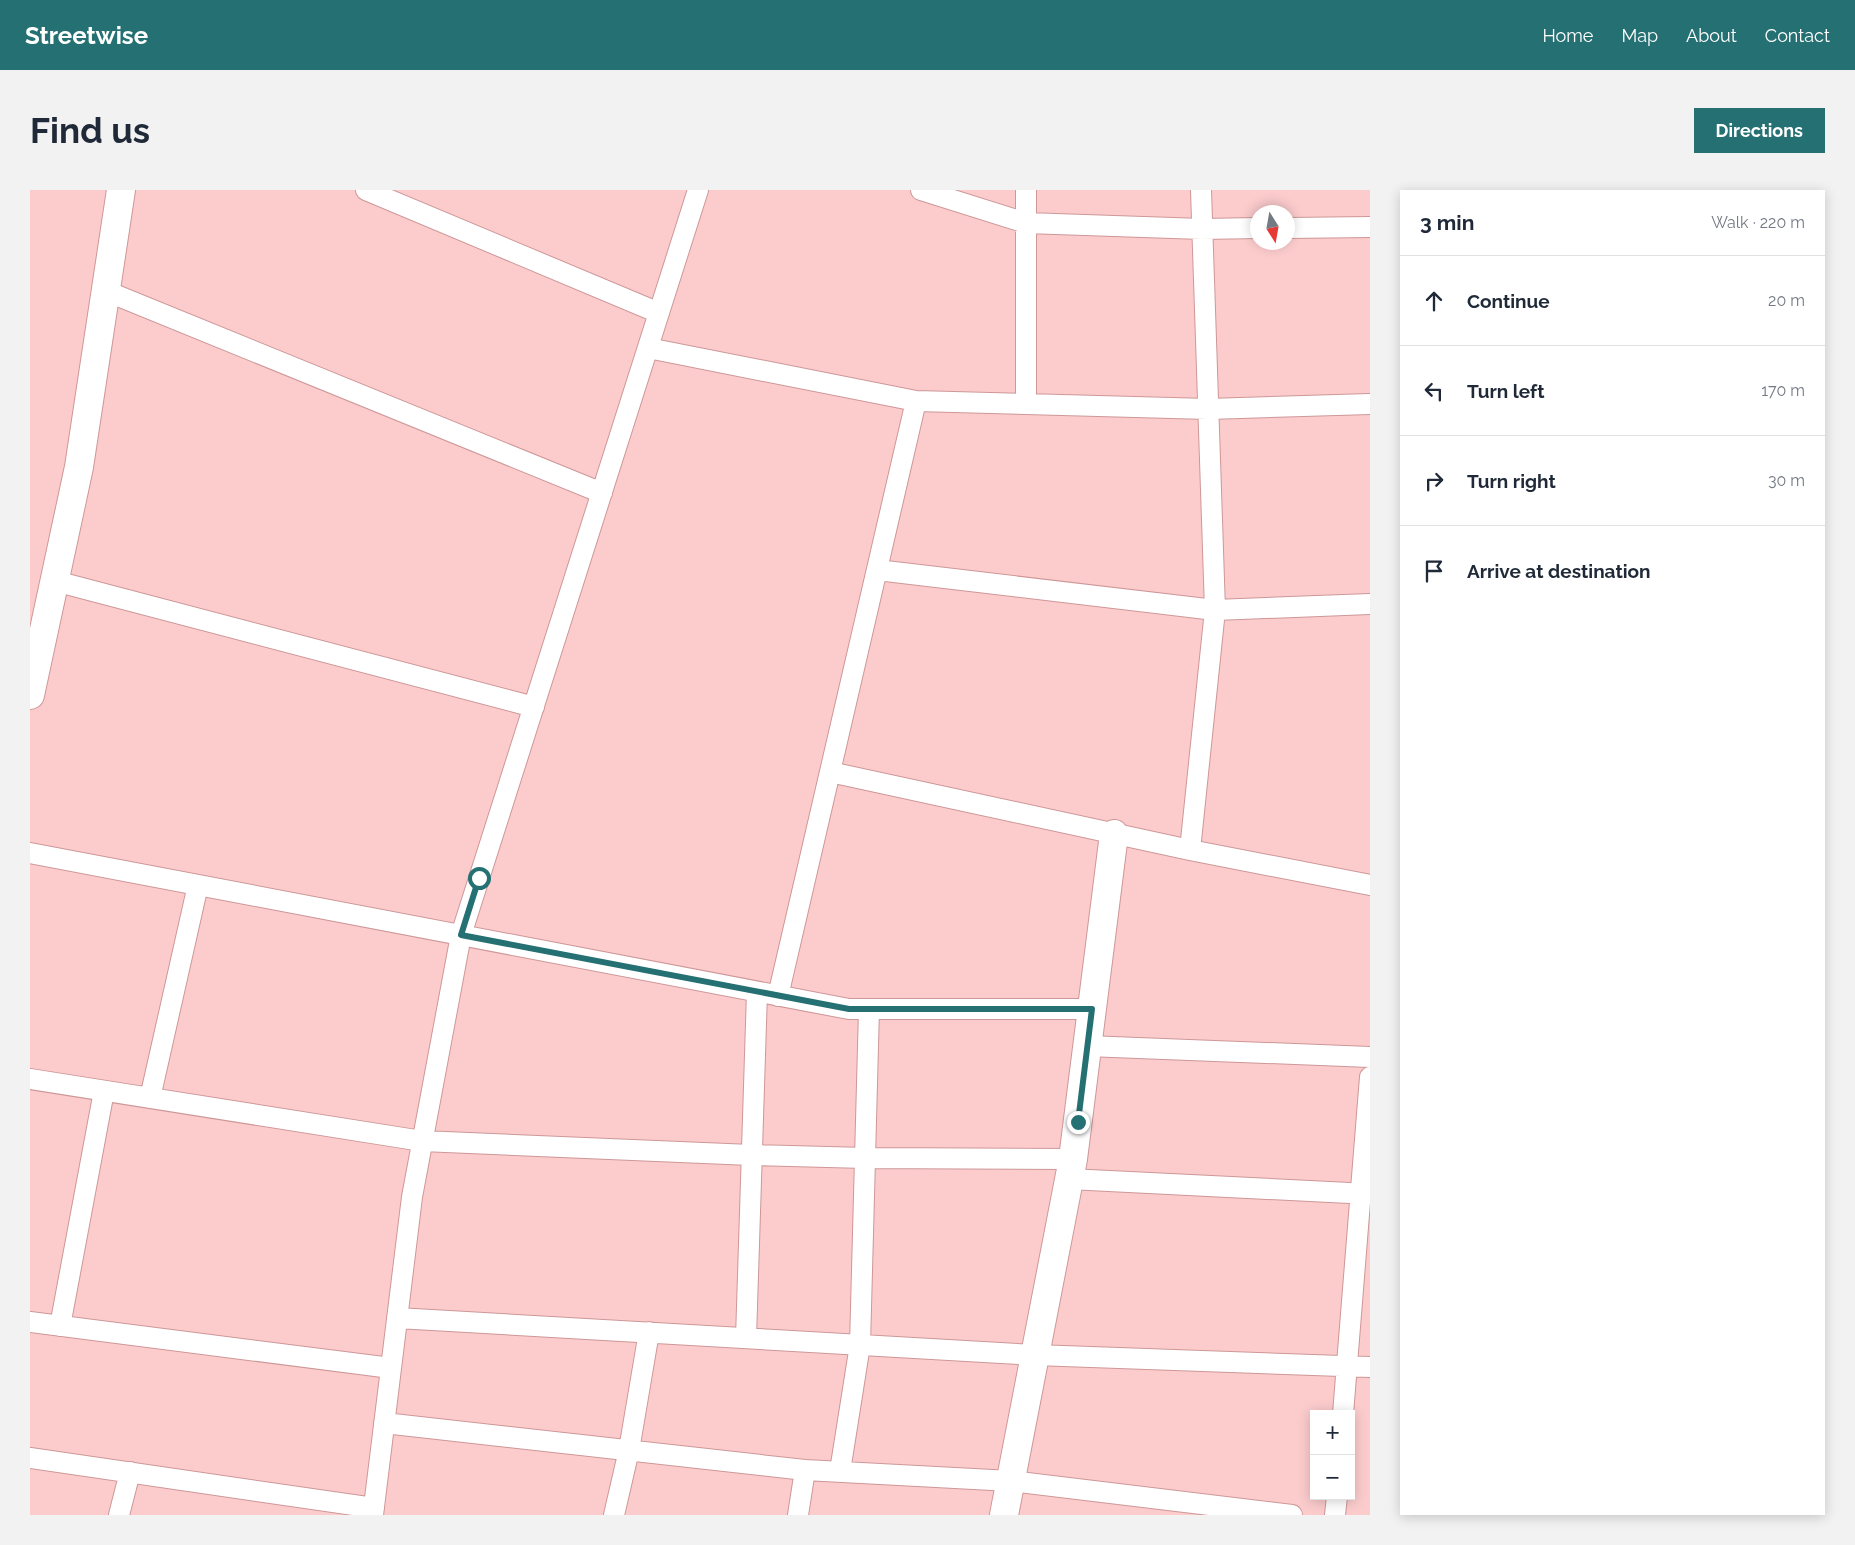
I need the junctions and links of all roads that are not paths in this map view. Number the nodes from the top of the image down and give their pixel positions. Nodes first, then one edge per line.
1 (120, 190) edge
2 (366, 190) edge
3 (698, 190) edge
4 (921, 190) edge
5 (1026, 190) edge
6 (1201, 190) edge
7 (1026, 222) junction
8 (1370, 227) edge
9 (1250, 228) edge
10 (1295, 228) edge
11 (1202, 229) junction
12 (106, 291) junction
13 (659, 313) junction
14 (648, 348) junction
15 (916, 401) junction
16 (1026, 404) junction
17 (1370, 404) edge
18 (1208, 409) junction
19 (602, 493) junction
20 (876, 570) junction
21 (55, 581) junction
22 (1370, 604) edge
23 (1215, 610) junction
24 (30, 696) edge
25 (534, 707) junction
26 (830, 772) junction
27 (1114, 834) junction
28 (1190, 850) junction
29 (30, 853) edge
30 (198, 885) junction
31 (1370, 885) edge
32 (461, 935) junction
33 (757, 992) junction
34 (778, 996) junction
35 (869, 1009) junction
36 (1092, 1009) junction
37 (1087, 1046) junction
38 (1370, 1057) edge
39 (1370, 1077) edge
40 (30, 1079) edge
41 (104, 1090) junction
42 (150, 1098) junction
43 (422, 1141) junction
44 (752, 1155) junction
45 (865, 1158) junction
46 (1071, 1169) junction
47 (1366, 1193) edge
48 (397, 1318) junction
49 (30, 1322) edge
50 (60, 1326) junction
51 (649, 1332) junction
52 (746, 1338) junction
53 (860, 1345) junction
54 (1035, 1356) junction
55 (1347, 1366) junction
56 (1370, 1367) edge
57 (391, 1368) junction
58 (1343, 1410) edge
59 (384, 1423) junction
60 (629, 1450) junction
61 (30, 1458) edge
62 (805, 1470) junction
63 (840, 1471) junction
64 (130, 1472) junction
65 (1011, 1481) junction
66 (1337, 1500) edge
67 (373, 1511) edge
68 (119, 1515) edge
69 (614, 1515) edge
70 (798, 1515) edge
71 (1004, 1515) edge
72 (1292, 1515) edge
73 (1335, 1515) edge

1 - 12 street
2 - 13 street
3 - 13 street
4 - 7 street
5 - 7 street
6 - 11 street
7 - 11 street
7 - 16 street
8 - 10 street
9 - 11 street
11 - 18 street
12 - 19 street
12 - 21 street
13 - 14 street
14 - 15 street
14 - 19 street
15 - 16 street
15 - 20 street
16 - 18 street
17 - 18 street
18 - 23 street
19 - 25 street
20 - 23 street
20 - 26 street
21 - 24 street
21 - 25 street
22 - 23 street
23 - 28 street
25 - 32 street
26 - 27 street
26 - 34 street
27 - 28 street
27 - 36 street
28 - 31 street
29 - 30 street
30 - 32 street
30 - 42 street
32 - 33 street
32 - 43 street
33 - 34 street
33 - 44 street
34 - 35 street
35 - 36 street
35 - 45 street
36 - 37 street
37 - 38 street
37 - 46 street
39 - 47 street
40 - 41 street
41 - 42 street
41 - 50 street
42 - 43 street
43 - 44 street
43 - 48 street
44 - 45 street
44 - 52 street
45 - 46 street
45 - 53 street
46 - 47 street
46 - 54 street
47 - 55 street
48 - 51 street
48 - 57 street
49 - 50 street
50 - 57 street
51 - 52 street
51 - 60 street
52 - 53 street
53 - 54 street
53 - 63 street
54 - 55 street
54 - 65 street
55 - 56 street
55 - 58 street
57 - 59 street
59 - 60 street
59 - 67 street
60 - 62 street
60 - 69 street
61 - 64 street
62 - 63 street
62 - 70 street
63 - 65 street
64 - 67 street
64 - 68 street
65 - 71 street
65 - 72 street
66 - 73 street

